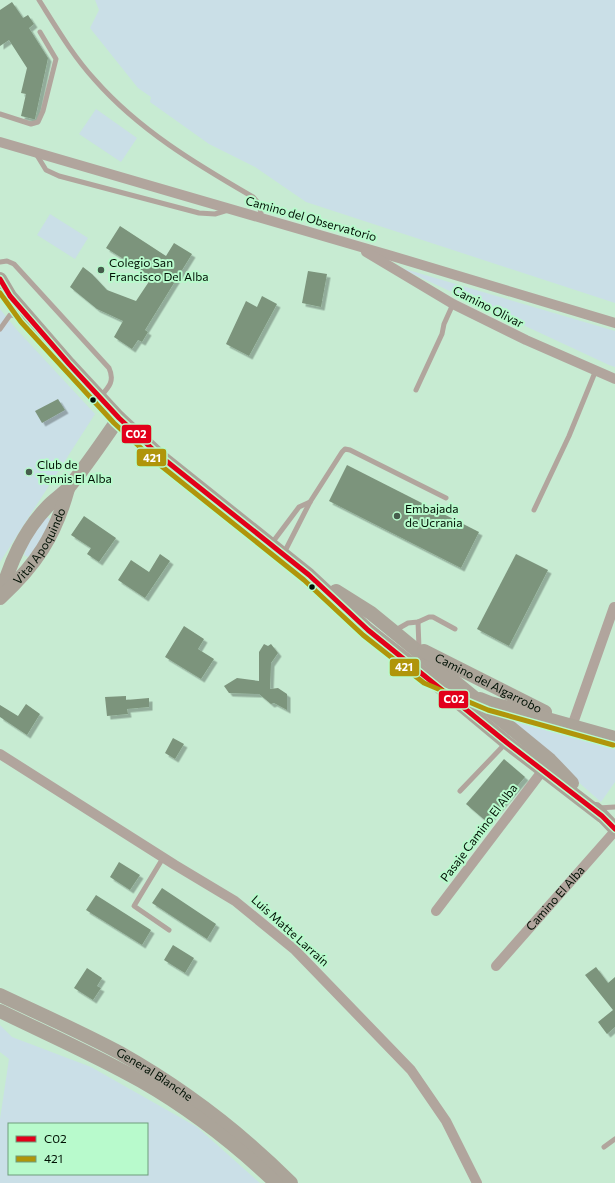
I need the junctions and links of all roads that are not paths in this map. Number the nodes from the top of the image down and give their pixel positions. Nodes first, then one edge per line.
1 (39, 0) edge
2 (40, 32) dead end
3 (0, 114) edge
4 (0, 142) edge
5 (34, 152) junction
6 (231, 210) junction
7 (262, 219) junction
8 (356, 246) junction
9 (0, 262) edge
10 (0, 279) edge
11 (5, 293) edge
12 (453, 304) junction
13 (26, 317) junction
14 (615, 323) edge
15 (0, 329) edge
16 (596, 370) junction
17 (615, 379) edge
18 (416, 390) dead end
19 (100, 397) junction
20 (119, 418) junction
21 (68, 488) junction
22 (446, 498) dead end
23 (310, 502) junction
24 (534, 510) dead end
25 (271, 544) junction
26 (283, 554) junction
27 (310, 574) junction
28 (0, 597) edge
29 (614, 607) edge
30 (418, 622) junction
31 (455, 629) dead end
32 (393, 631) junction
33 (405, 641) junction
34 (418, 648) junction
35 (428, 677) junction
36 (465, 692) junction
37 (572, 726) junction
38 (615, 738) edge
39 (506, 742) junction
40 (0, 754) edge
41 (543, 770) junction
42 (460, 791) dead end
43 (615, 807) edge
44 (598, 812) junction
45 (615, 830) edge
46 (163, 858) junction
47 (436, 911) dead end
48 (169, 930) dead end
49 (496, 966) dead end
50 (0, 995) edge
51 (0, 1011) edge
52 (615, 1138) edge
53 (604, 1147) dead end
54 (276, 1183) edge
55 (291, 1183) edge
56 (477, 1183) edge

1 - 7 lane
2 - 3 lane
4 - 5 street, Camino del Observatorio
5 - 6 street, Camino del Observatorio
5 - 6 lane
6 - 7 street, Camino del Observatorio
7 - 8 street, Camino del Observatorio
8 - 12 street, Camino Olivar
8 - 14 street, Camino del Observatorio
9 - 19 lane
10 - 11 main road, Camino El Alba
11 - 13 main road, Camino El Alba
12 - 16 street, Camino Olivar
12 - 18 lane
13 - 15 lane
13 - 19 main road, Camino El Alba
16 - 17 street, Camino Olivar
16 - 24 lane
19 - 20 main road, Camino El Alba
20 - 21 main road, Vital Apoquindo
20 - 25 main road, Camino El Alba
21 - 28 main road, Vital Apoquindo
21 - 28 main road, Vital Apoquindo
22 - 23 lane
23 - 25 lane
23 - 26 lane
25 - 26 main road, Camino El Alba
26 - 27 main road, Camino El Alba
27 - 32 main road, Camino El Alba
27 - 35 main road, Camino El Alba
29 - 37 street
30 - 31 lane
30 - 32 lane
30 - 34 lane
32 - 33 main road, Camino El Alba
33 - 34 main road, Camino del Algarrobo
33 - 36 main road, Camino El Alba
34 - 37 main road, Camino del Algarrobo
35 - 36 main road, Camino del Algarrobo
35 - 39 main road, Camino El Alba
36 - 37 main road, Camino del Algarrobo
36 - 44 main road, Camino El Alba
37 - 38 main road, Camino del Algarrobo
39 - 41 main road, Camino El Alba
39 - 42 lane
40 - 46 street, Luis Matte Larraín
41 - 44 main road, Camino El Alba
41 - 47 street, Pasaje Camino El Alba
43 - 44 lane
44 - 45 main road, Camino El Alba
45 - 49 street, Camino El Alba
46 - 48 lane
46 - 56 street, Luis Matte Larraín
50 - 55 main road, General Blanche
51 - 54 main road, General Blanche
52 - 53 lane

